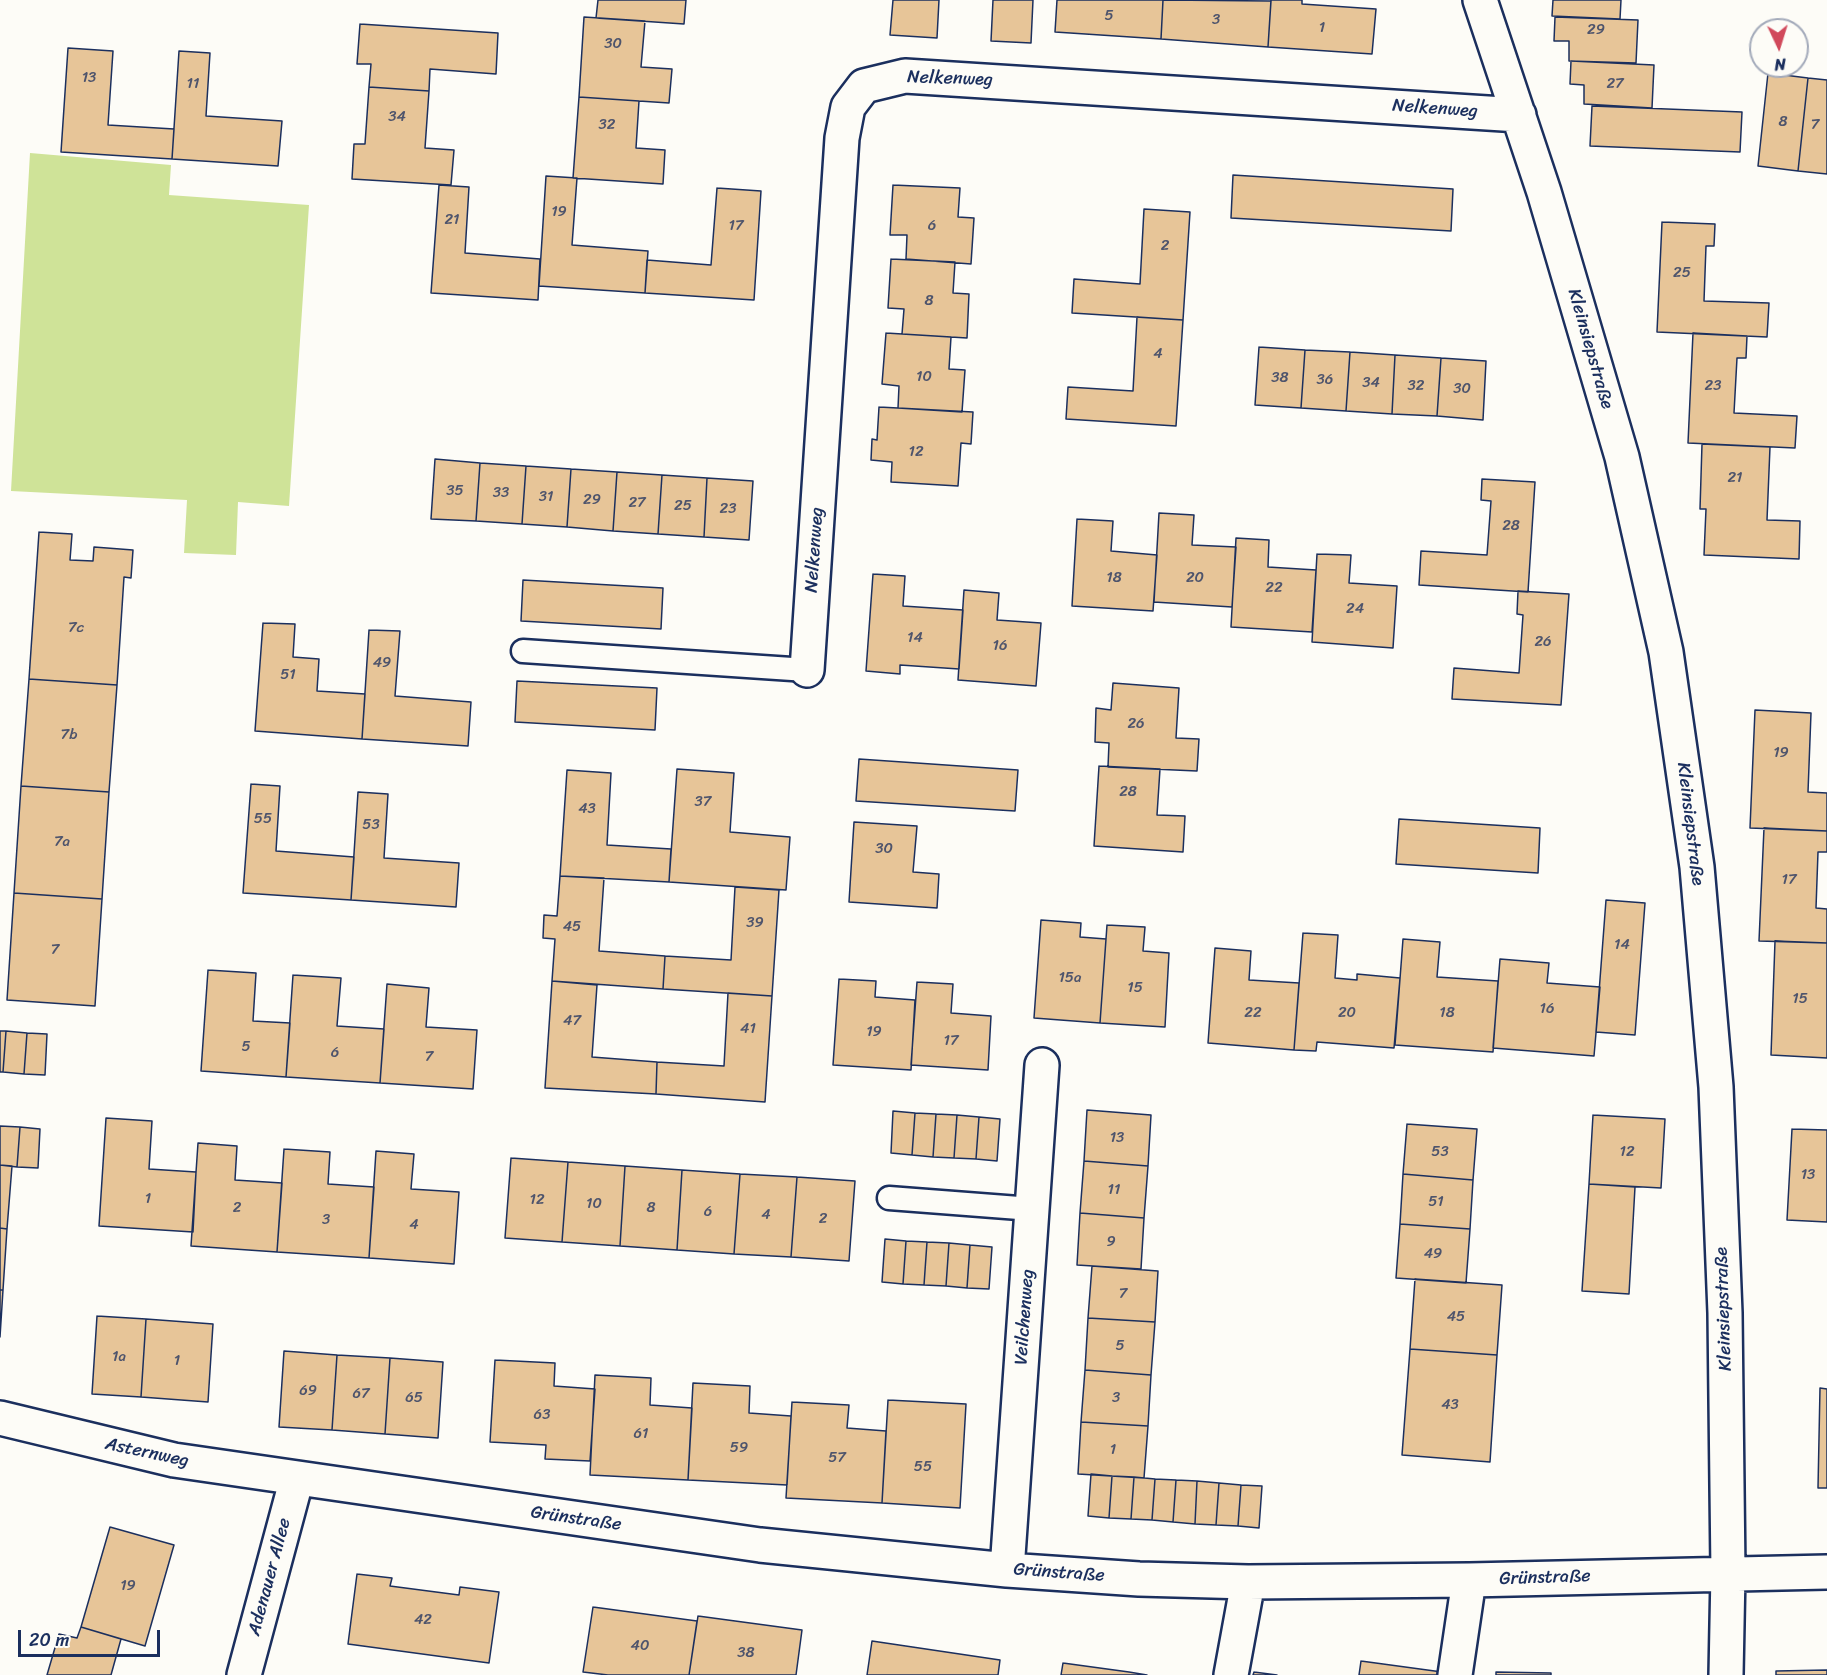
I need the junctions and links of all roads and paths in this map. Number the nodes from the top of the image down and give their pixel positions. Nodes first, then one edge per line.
1 (1479, 0) edge
2 (1519, 115) junction
3 (523, 651) dead end
4 (807, 670) joint
5 (1042, 1065) dead end
6 (889, 1198) dead end
7 (1032, 1209) junction
8 (0, 1418) edge
9 (297, 1478) junction
10 (1007, 1570) junction
11 (1827, 1572) edge
12 (1728, 1573) junction
13 (1469, 1580) junction
14 (1248, 1582) junction
15 (244, 1675) edge
16 (1231, 1675) edge
17 (1455, 1675) edge
18 (1726, 1675) edge

1 - 2 street, Kleinsiepstraße
2 - 4 street, Nelkenweg
2 - 12 street, Kleinsiepstraße
3 - 4 lane
5 - 7 street, Veilchenweg
6 - 7 lane
7 - 10 street, Veilchenweg
8 - 9 street, Asternweg
9 - 10 street, Grünstraße
9 - 15 street, Adenauer Allee
10 - 14 street, Grünstraße
11 - 12 street, Grünstraße
12 - 13 street, Grünstraße
12 - 18 street, Kleinsiepstraße
13 - 14 street, Grünstraße
13 - 17 street
14 - 16 street

